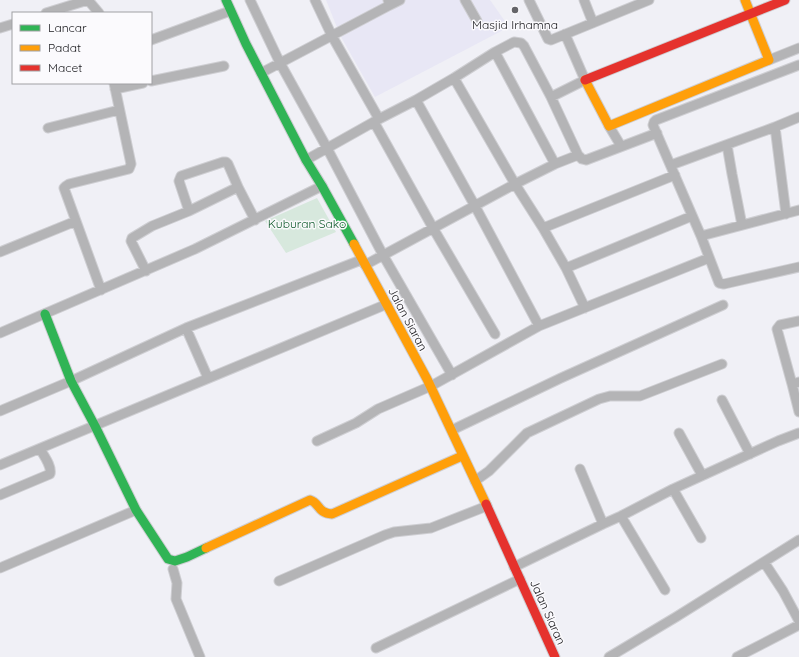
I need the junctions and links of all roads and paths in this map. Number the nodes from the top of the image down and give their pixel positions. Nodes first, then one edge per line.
1 (88, 0) edge
2 (226, 0) edge
3 (250, 0) edge
4 (315, 0) edge
5 (400, 0) edge
6 (465, 0) edge
7 (529, 0) edge
8 (584, 0) edge
9 (745, 0) edge
10 (785, 0) edge
11 (644, 1) edge
12 (76, 2) edge
13 (389, 3) edge
14 (230, 11) junction
15 (49, 12) edge
16 (98, 12) edge
17 (751, 14) junction
18 (477, 21) dead end
19 (593, 23) junction
20 (12, 24) edge
21 (0, 28) edge
22 (565, 34) junction
23 (332, 36) junction
24 (152, 40) edge
25 (799, 48) edge
26 (495, 52) junction
27 (769, 60) junction
28 (280, 63) junction
29 (799, 65) edge
30 (224, 66) dead end
31 (261, 73) junction
32 (454, 78) junction
33 (585, 80) junction
34 (152, 81) edge
35 (134, 84) edge
36 (115, 86) edge
37 (551, 97) junction
38 (416, 100) junction
39 (120, 110) junction
40 (799, 117) edge
41 (376, 120) junction
42 (609, 126) junction
43 (775, 127) junction
44 (48, 128) dead end
45 (657, 133) junction
46 (727, 145) junction
47 (621, 146) junction
48 (327, 148) junction
49 (578, 155) junction
50 (306, 160) junction
51 (555, 164) junction
52 (671, 165) junction
53 (675, 175) junction
54 (515, 184) junction
55 (322, 186) junction
56 (238, 187) junction
57 (475, 206) junction
58 (799, 210) edge
59 (188, 211) junction
60 (786, 214) junction
61 (692, 216) junction
62 (255, 220) junction
63 (76, 221) junction
64 (742, 225) junction
65 (433, 228) junction
66 (543, 228) junction
67 (700, 236) junction
68 (0, 252) edge
69 (383, 255) junction
70 (709, 258) junction
71 (363, 262) junction
72 (799, 267) edge
73 (566, 268) junction
74 (146, 271) junction
75 (101, 290) junction
76 (387, 304) junction
77 (723, 305) dead end
78 (585, 308) junction
79 (45, 314) junction
80 (799, 321) edge
81 (539, 326) junction
82 (186, 328) junction
83 (0, 333) edge
84 (495, 334) dead end
85 (722, 364) dead end
86 (452, 375) junction
87 (208, 378) junction
88 (71, 381) junction
89 (796, 383) edge
90 (431, 386) junction
91 (722, 400) dead end
92 (0, 410) edge
93 (799, 412) edge
94 (95, 426) junction
95 (452, 430) junction
96 (679, 433) dead end
97 (799, 433) edge
98 (317, 441) dead end
99 (40, 448) junction
100 (750, 454) junction
101 (462, 456) junction
102 (0, 465) edge
103 (580, 469) dead end
104 (702, 475) junction
105 (475, 481) junction
106 (673, 489) junction
107 (0, 495) edge
108 (487, 506) junction
109 (136, 510) junction
110 (621, 516) junction
111 (603, 524) junction
112 (702, 538) dead end
113 (799, 540) edge
114 (764, 562) junction
115 (514, 567) junction
116 (0, 568) edge
117 (173, 569) dead end
118 (520, 579) junction
119 (279, 580) dead end
120 (664, 590) dead end
121 (799, 620) edge
122 (799, 625) edge
123 (376, 648) dead end
124 (200, 657) edge
125 (555, 657) edge
126 (609, 657) edge
127 (737, 657) edge

1 - 12 street
1 - 16 street
2 - 14 street, Jalan Siaran
3 - 28 street
4 - 23 street
5 - 13 street
6 - 18 street
7 - 22 street
8 - 19 street
9 - 17 street
10 - 17 street
11 - 19 street
12 - 15 street
13 - 23 street
14 - 24 street
14 - 31 street, Jalan Siaran
17 - 27 street
17 - 33 street
19 - 22 street
20 - 21 street
22 - 33 street
23 - 28 street
23 - 41 street
25 - 27 street
26 - 32 street
26 - 37 street
26 - 51 street
27 - 42 street
28 - 31 street
28 - 48 street
29 - 45 street
30 - 34 street
31 - 50 street, Jalan Siaran
32 - 38 street
32 - 54 street
33 - 37 street
33 - 42 street
35 - 36 street
36 - 39 street
37 - 49 street
38 - 41 street
38 - 57 street
39 - 44 street
39 - 63 street
40 - 43 street
41 - 48 street
41 - 65 street
42 - 47 street
43 - 46 street
43 - 60 street
45 - 47 street
45 - 52 street
46 - 52 street
46 - 64 street
47 - 49 street
48 - 50 street
48 - 69 street
49 - 51 street
50 - 55 street, Jalan Siaran
51 - 54 street
52 - 53 street
53 - 61 street
53 - 66 street
54 - 57 street
54 - 66 street
55 - 62 street
55 - 71 street, Jalan Siaran
56 - 59 street
56 - 59 street
56 - 62 street
57 - 65 street
57 - 81 street
58 - 60 street
59 - 74 street
60 - 64 street
61 - 67 street
61 - 73 street
62 - 74 street
63 - 68 street
63 - 75 street
64 - 67 street
65 - 69 street
65 - 84 street
66 - 73 street
67 - 70 street
69 - 71 street
69 - 86 street
70 - 72 street
70 - 78 street
71 - 76 street, Jalan Siaran
71 - 82 street
73 - 78 street
74 - 75 street
75 - 79 street
76 - 87 street
76 - 90 street, Jalan Siaran
77 - 95 street
78 - 81 street
79 - 83 street
79 - 88 street
80 - 89 street
81 - 86 street
82 - 87 street
82 - 88 street
85 - 105 street
86 - 90 street
87 - 94 street
88 - 92 street
88 - 94 street
89 - 93 street
90 - 95 street, Jalan Siaran
90 - 98 street
91 - 100 street
94 - 99 street
94 - 109 street
95 - 101 street, Jalan Siaran
96 - 104 street
97 - 100 street
99 - 102 street
99 - 107 street
100 - 104 street
101 - 105 street, Jalan Siaran
101 - 109 street
103 - 111 street
104 - 106 street
105 - 108 street, Jalan Siaran
106 - 110 street
106 - 112 street
108 - 115 street, Jalan Siaran
108 - 119 street
109 - 116 street
110 - 111 street
110 - 120 street
111 - 115 street
113 - 114 street
114 - 121 street
114 - 126 street
115 - 118 street, Jalan Siaran
117 - 124 street
118 - 123 street
118 - 125 street, Jalan Siaran
122 - 127 street

